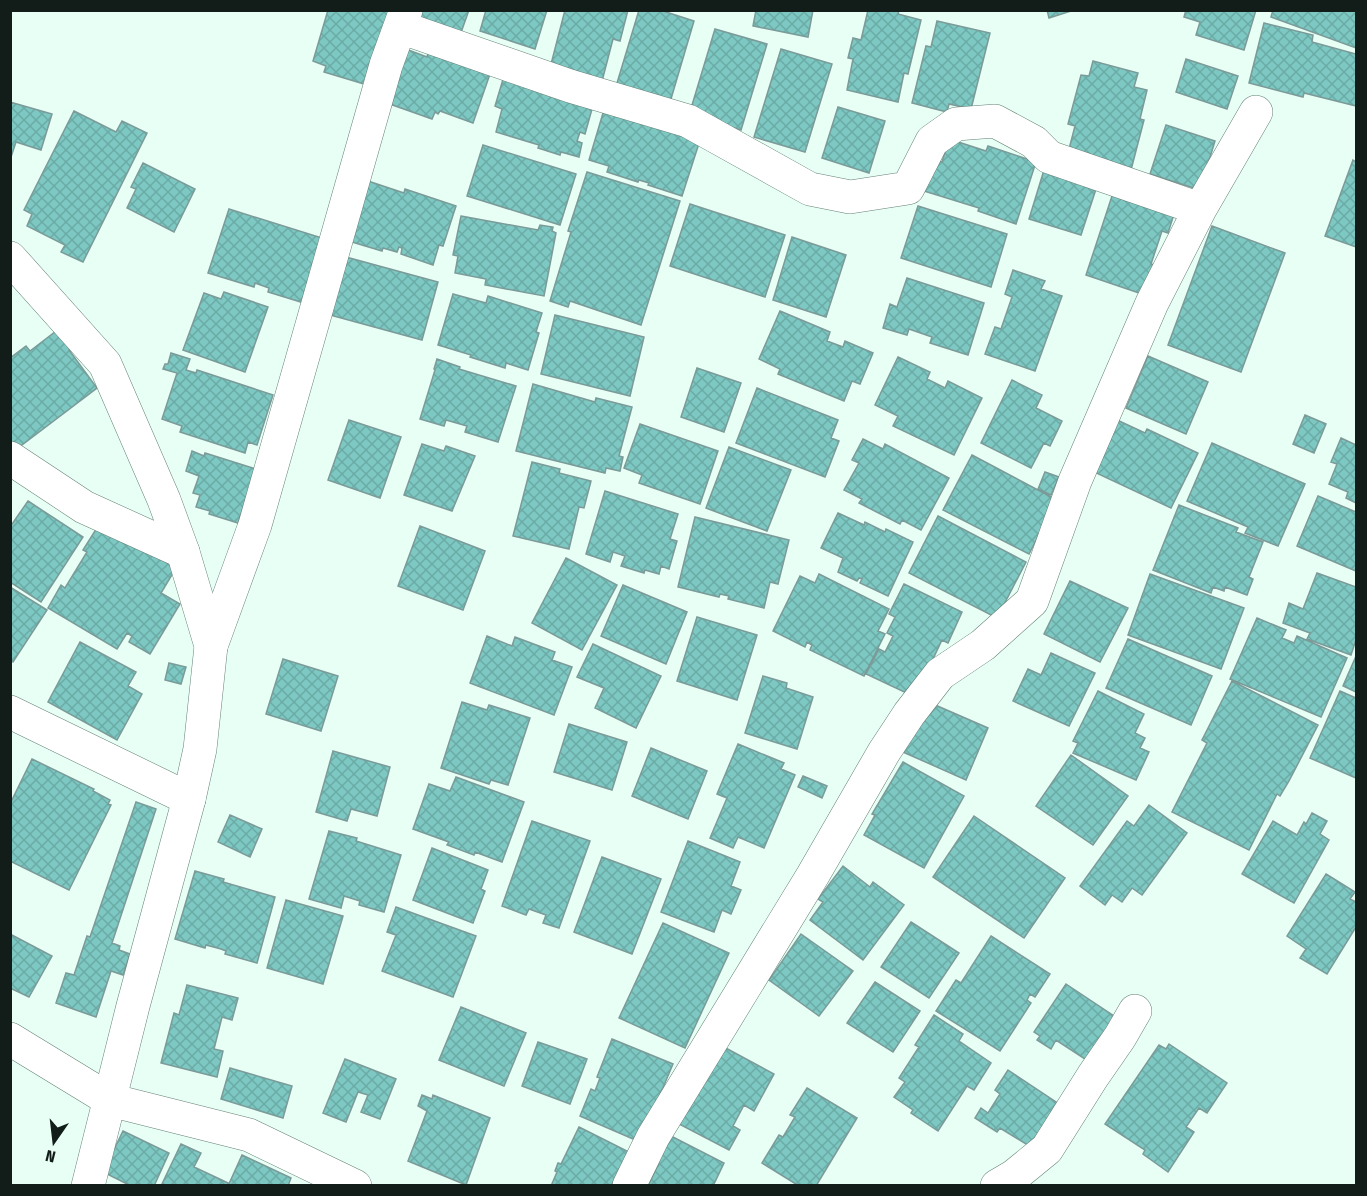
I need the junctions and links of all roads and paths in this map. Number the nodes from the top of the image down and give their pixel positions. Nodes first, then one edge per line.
1 (403, 19) edge
2 (1256, 112) dead end
3 (1200, 209) junction
4 (10, 258) edge
5 (10, 458) edge
6 (183, 552) junction
7 (211, 646) junction
8 (10, 712) edge
9 (189, 799) junction
10 (1135, 1011) dead end
11 (10, 1039) edge
12 (110, 1100) junction
13 (88, 1185) edge
14 (355, 1185) edge
15 (629, 1185) edge
16 (997, 1185) edge

1 - 3 street
1 - 7 street
2 - 3 street
3 - 15 street
4 - 6 street
5 - 6 street
6 - 7 street
7 - 9 street
8 - 9 street
9 - 12 street
10 - 16 street
11 - 12 street
12 - 13 street
12 - 14 street

